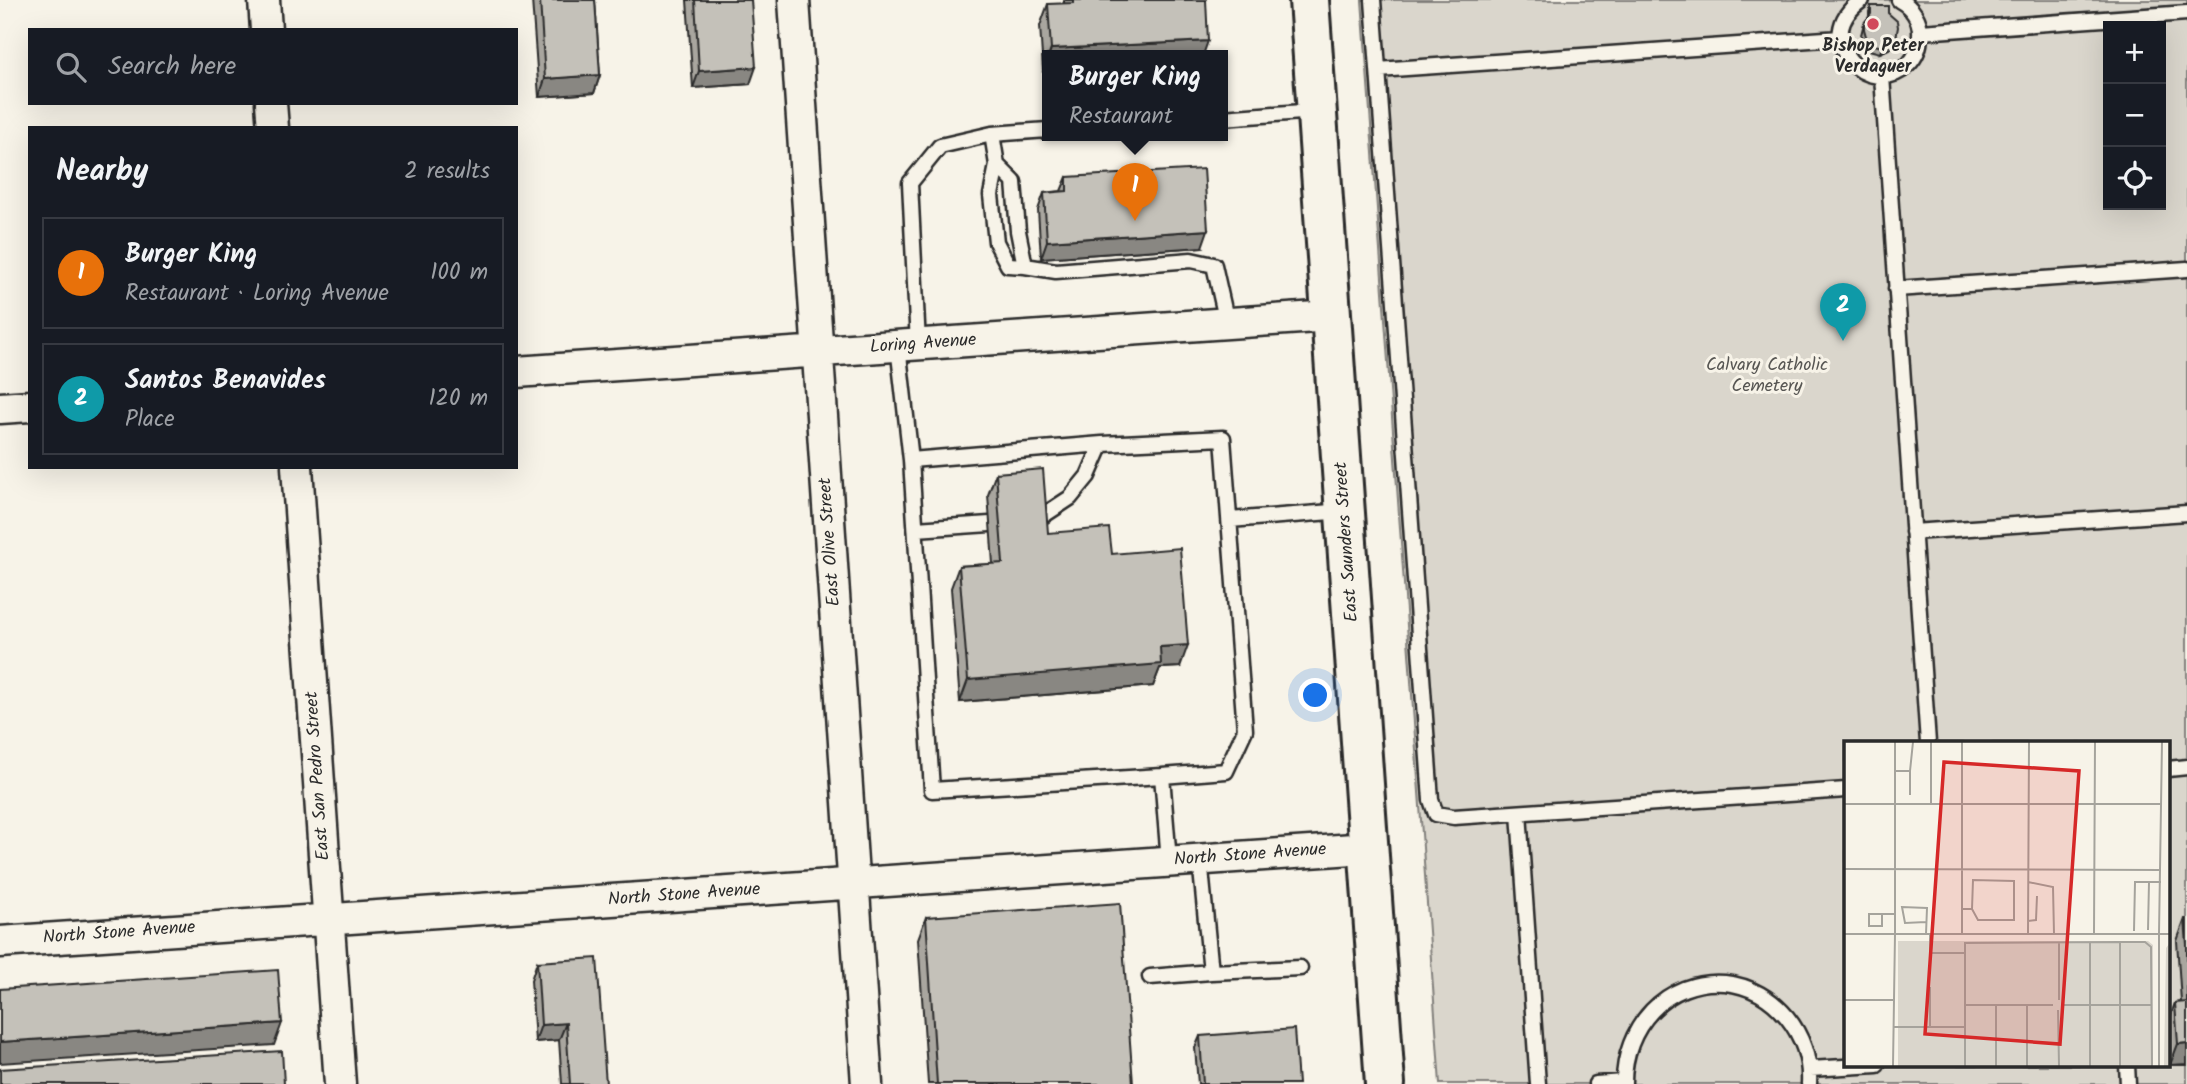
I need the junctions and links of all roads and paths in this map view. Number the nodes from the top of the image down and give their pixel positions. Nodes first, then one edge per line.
1 (264, 0) edge
2 (794, 0) edge
3 (1308, 0) edge
4 (1373, 0) edge
5 (1862, 0) edge
6 (1899, 0) edge
7 (2187, 13) edge
8 (266, 28) edge
9 (1921, 32) junction
10 (1840, 38) junction
11 (1378, 70) junction
12 (1882, 76) junction
13 (271, 105) edge
14 (1316, 111) junction
15 (1228, 118) edge
16 (273, 126) edge
17 (1042, 130) edge
18 (992, 134) junction
19 (997, 165) junction
20 (1025, 265) junction
21 (2187, 269) edge
22 (1896, 289) junction
23 (1331, 316) junction
24 (1227, 323) junction
25 (908, 345) junction
26 (818, 351) junction
27 (518, 372) edge
28 (28, 406) edge
29 (0, 408) edge
30 (1102, 444) junction
31 (911, 460) junction
32 (297, 469) edge
33 (1344, 511) junction
34 (2187, 513) edge
35 (1038, 519) edge
36 (1230, 520) junction
37 (990, 524) dead end
38 (916, 529) junction
39 (1913, 532) junction
40 (1928, 741) edge
41 (1162, 776) junction
42 (1844, 790) edge
43 (1520, 813) junction
44 (1368, 848) junction
45 (1200, 859) junction
46 (1169, 861) junction
47 (853, 883) junction
48 (328, 919) junction
49 (0, 942) edge
50 (1300, 968) dead end
51 (1211, 972) junction
52 (1150, 977) dead end
53 (1871, 1066) edge
54 (2127, 1066) edge
55 (1810, 1077) edge
56 (1624, 1083) edge
57 (340, 1084) edge
58 (867, 1084) edge
59 (1385, 1084) edge
60 (1538, 1084) edge
61 (1596, 1084) edge
62 (2128, 1084) edge

1 - 8 street
2 - 26 street, East Olive Street
3 - 14 main road, East Saunders Street
4 - 11 lane
5 - 10 lane
6 - 9 lane
7 - 9 lane
9 - 12 lane
10 - 11 lane
10 - 12 lane
11 - 43 lane
12 - 22 lane
13 - 16 street
14 - 15 lane
14 - 23 main road, East Saunders Street
17 - 18 lane
18 - 19 lane
18 - 25 lane
19 - 20 lane
19 - 20 lane
20 - 24 lane
21 - 22 lane
22 - 39 lane
23 - 24 street, Loring Avenue
23 - 33 main road, East Saunders Street
24 - 25 street, Loring Avenue
25 - 26 street, Loring Avenue
25 - 31 lane
26 - 27 street, Loring Avenue
26 - 47 street, East Olive Street
28 - 29 street
30 - 31 lane
30 - 35 lane
30 - 36 lane
31 - 38 lane
32 - 48 street, East San Pedro Street
33 - 36 lane
33 - 44 main road, East Saunders Street
34 - 39 lane
36 - 41 lane
37 - 38 lane
38 - 41 lane
39 - 40 lane
41 - 46 lane
42 - 43 lane
43 - 60 lane
44 - 45 street, North Stone Avenue
44 - 59 main road, East Saunders Street
45 - 46 street, North Stone Avenue
45 - 51 lane
46 - 47 street, North Stone Avenue
47 - 48 street, North Stone Avenue
47 - 58 street, East Olive Street
48 - 49 street, North Stone Avenue
48 - 57 street, East San Pedro Street
50 - 51 lane
51 - 52 lane
53 - 55 lane
54 - 62 lane
55 - 56 lane
56 - 61 lane

